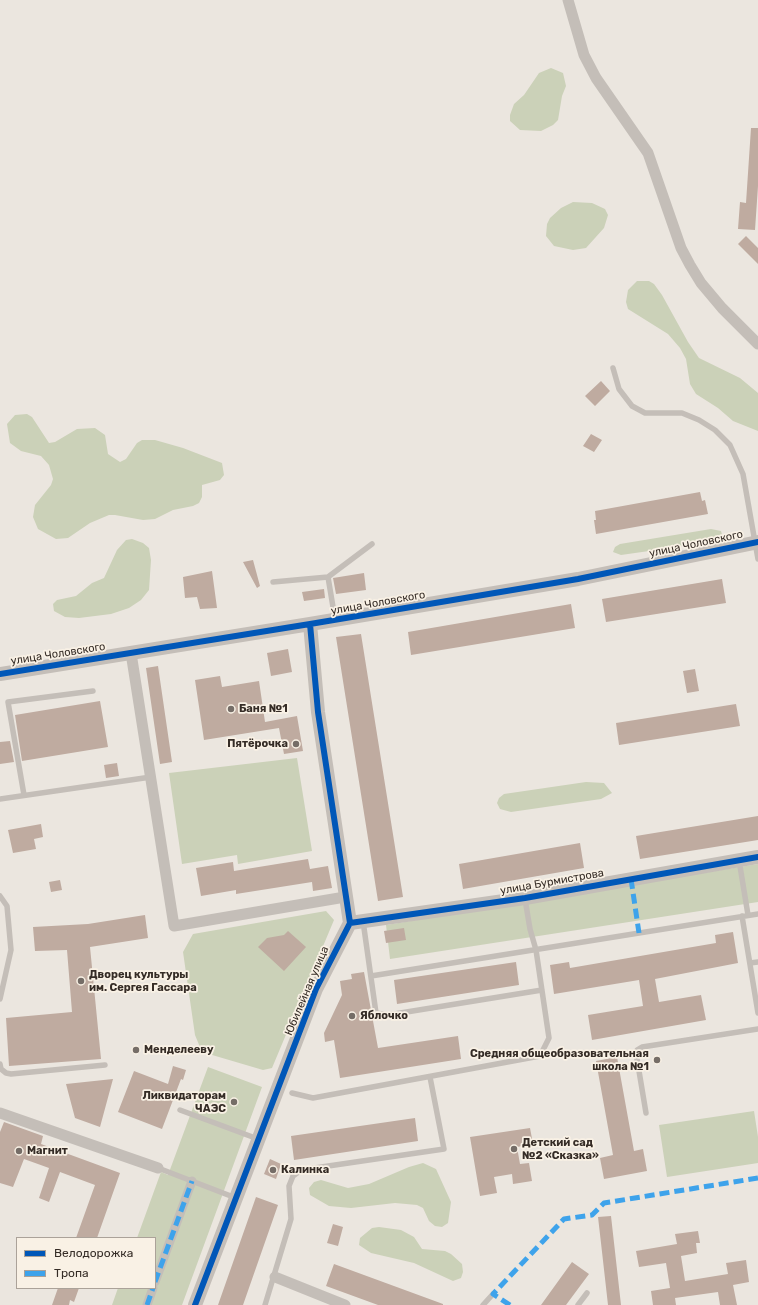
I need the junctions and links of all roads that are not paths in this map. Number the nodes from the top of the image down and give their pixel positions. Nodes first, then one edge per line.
1 (568, 0) edge
2 (758, 344) edge
3 (613, 368) dead end
4 (757, 542) edge
5 (372, 544) dead end
6 (758, 559) edge
7 (328, 577) junction
8 (273, 582) dead end
9 (335, 620) junction
10 (310, 624) junction
11 (131, 653) junction
12 (0, 674) edge
13 (93, 691) dead end
14 (151, 777) junction
15 (24, 795) junction
16 (0, 799) edge
17 (758, 857) edge
18 (738, 860) junction
19 (0, 896) edge
20 (345, 897) junction
21 (525, 898) junction
22 (2, 904) edge
23 (758, 914) edge
24 (745, 916) junction
25 (356, 922) junction
26 (536, 950) junction
27 (758, 962) edge
28 (750, 963) junction
29 (370, 976) junction
30 (542, 990) junction
31 (0, 999) edge
32 (758, 1013) edge
33 (758, 1029) edge
34 (0, 1064) edge
35 (105, 1065) dead end
36 (430, 1077) junction
37 (292, 1092) dead end
38 (180, 1110) dead end
39 (0, 1113) edge
40 (646, 1113) dead end
41 (258, 1139) junction
42 (158, 1168) joint
43 (192, 1181) junction
44 (236, 1198) junction
45 (275, 1277) junction
46 (156, 1279) edge
47 (153, 1289) edge
48 (587, 1293) dead end
49 (493, 1294) dead end
50 (147, 1305) edge
51 (195, 1305) edge
52 (265, 1305) edge
53 (345, 1305) edge
54 (483, 1305) edge
55 (578, 1305) edge

1 - 2 street
3 - 4 lane
4 - 6 lane
4 - 9 street, улица Чоловского
5 - 7 lane
7 - 8 lane
7 - 9 lane
9 - 10 street, улица Чоловского
10 - 11 street, улица Чоловского
10 - 20 street
11 - 12 street, улица Чоловского
11 - 14 street
13 - 15 lane
14 - 15 lane
14 - 20 street
15 - 16 lane
17 - 18 street, улица Бурмистрова
18 - 21 street, улица Бурмистрова
18 - 24 lane
19 - 22 lane
20 - 25 street
21 - 25 street, улица Бурмистрова
21 - 26 lane
22 - 31 lane
23 - 24 lane
24 - 26 lane
24 - 28 lane
25 - 29 lane
25 - 41 street, Юбилейная улица
26 - 29 lane
26 - 30 lane
27 - 28 lane
28 - 32 lane
29 - 30 lane
30 - 36 lane
33 - 40 lane
34 - 35 lane
36 - 37 lane
36 - 45 lane
38 - 41 lane
39 - 42 street
41 - 44 street, Юбилейная улица
42 - 43 lane
43 - 44 lane
43 - 46 street
44 - 51 street, Юбилейная улица
45 - 52 lane
45 - 53 street
47 - 50 street
48 - 55 lane
49 - 54 lane

